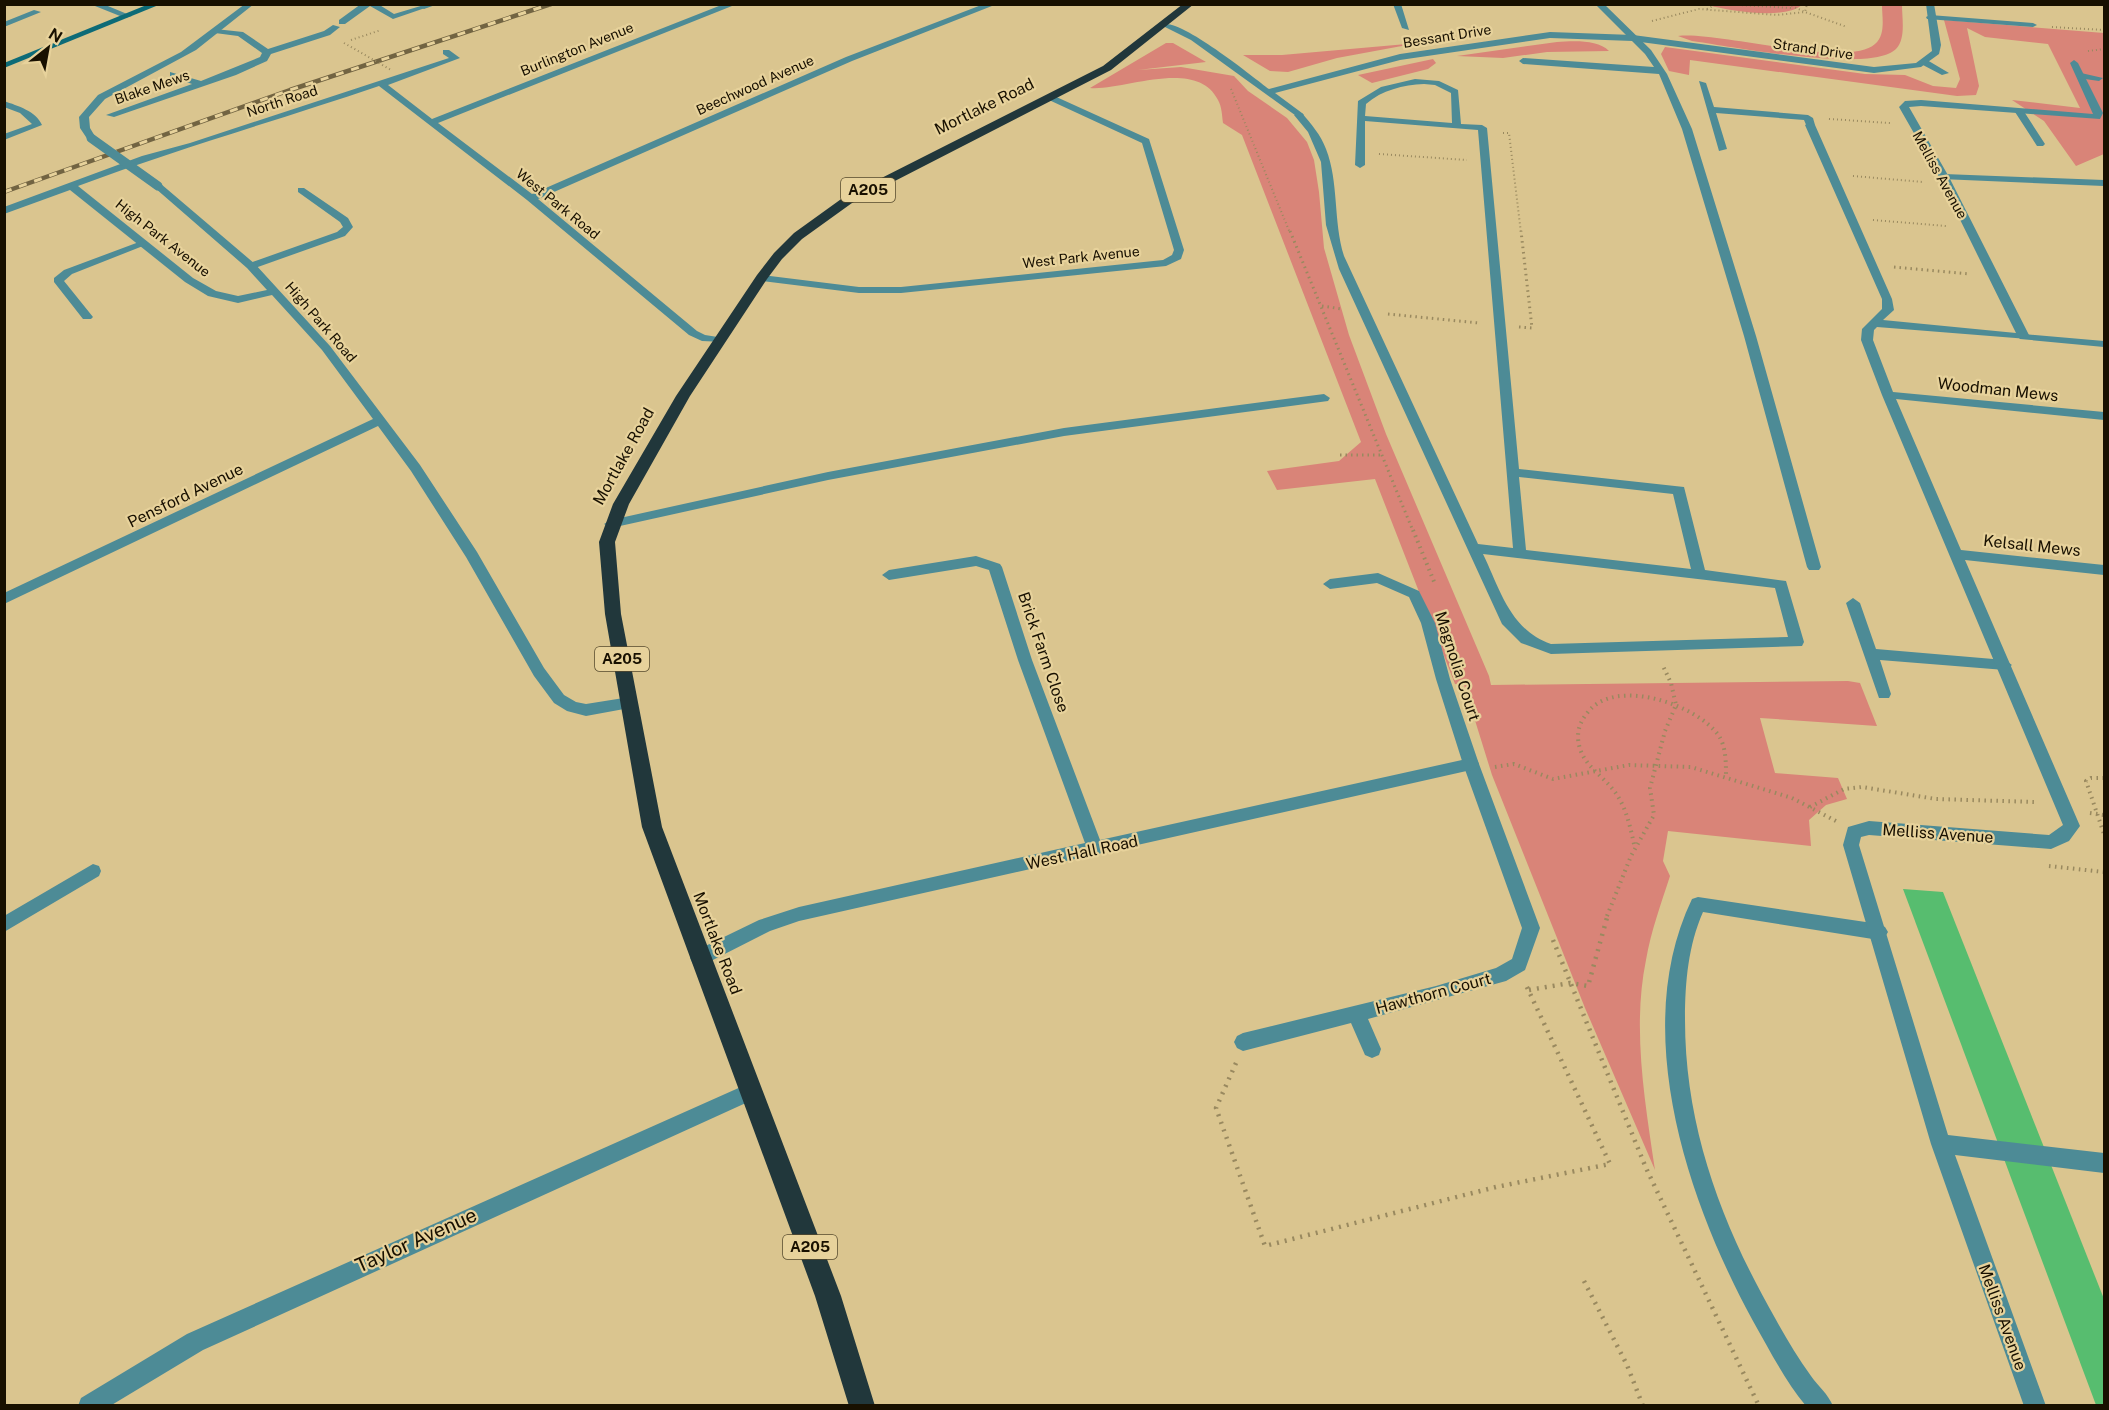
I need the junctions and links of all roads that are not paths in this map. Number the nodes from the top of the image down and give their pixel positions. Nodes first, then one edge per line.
1 (94, 4) edge
2 (157, 4) edge
3 (250, 4) edge
4 (367, 4) edge
5 (372, 4) edge
6 (434, 4) edge
7 (733, 4) edge
8 (993, 4) edge
9 (1190, 4) edge
10 (1397, 4) edge
11 (1599, 4) edge
12 (1930, 4) edge
13 (37, 12) dead end
14 (128, 16) junction
15 (1930, 17) junction
16 (4, 25) edge
17 (1165, 25) junction
18 (2033, 25) road end
19 (1406, 28) dead end
20 (219, 31) junction
21 (1634, 38) junction
22 (267, 52) junction
23 (446, 52) dead end
24 (1523, 61) dead end
25 (1924, 62) junction
26 (2074, 63) dead end
27 (4, 66) edge
28 (1660, 70) junction
29 (1945, 73) dead end
30 (173, 74) dead end
31 (2081, 76) junction
32 (2099, 78) dead end
33 (380, 83) junction
34 (1702, 83) dead end
35 (201, 84) junction
36 (1268, 92) junction
37 (1052, 98) junction
38 (4, 104) edge
39 (1712, 110) junction
40 (2020, 112) junction
41 (111, 115) dead end
42 (1361, 118) junction
43 (432, 122) junction
44 (1457, 126) junction
45 (4, 137) edge
46 (2040, 144) dead end
47 (1722, 149) dead end
48 (1360, 165) dead end
49 (1946, 181) junction
50 (2104, 183) edge
51 (77, 185) junction
52 (302, 190) dead end
53 (531, 198) junction
54 (4, 211) edge
55 (143, 244) junction
56 (251, 266) junction
57 (762, 278) junction
58 (274, 291) junction
59 (87, 317) dead end
60 (1875, 323) junction
61 (2024, 337) junction
62 (720, 340) junction
63 (2104, 344) edge
64 (1888, 395) junction
65 (1324, 398) dead end
66 (2104, 416) edge
67 (380, 420) junction
68 (1513, 472) junction
69 (612, 524) junction
70 (1473, 548) junction
71 (1520, 554) junction
72 (1956, 554) junction
73 (1814, 567) dead end
74 (2104, 570) edge
75 (889, 575) dead end
76 (1699, 575) junction
77 (1330, 584) dead end
78 (4, 599) edge
79 (1853, 603) dead end
80 (1872, 654) junction
81 (2006, 665) junction
82 (1884, 694) dead end
83 (630, 703) junction
84 (1472, 767) junction
85 (1095, 849) junction
86 (93, 872) dead end
87 (4, 925) edge
88 (1879, 932) junction
89 (699, 958) junction
90 (1356, 1014) junction
91 (1243, 1042) road end
92 (1372, 1049) dead end
93 (752, 1091) junction
94 (1941, 1144) junction
95 (2104, 1163) edge
96 (89, 1406) edge
97 (862, 1406) edge
98 (1822, 1406) edge
99 (2035, 1406) edge

1 - 14 street
2 - 14 main road
3 - 20 street, High Park Road
4 - 22 street, Blake Mews
5 - 6 street
7 - 43 street, Burlington Avenue
8 - 53 street, Beechwood Avenue
9 - 17 highway, Mortlake Road / A205
10 - 19 street
11 - 21 street
12 - 15 street
13 - 16 street
14 - 27 main road
15 - 18 street
15 - 25 street
17 - 36 street
17 - 37 highway, Mortlake Road / A205
20 - 22 street
20 - 56 street, High Park Road, bridge
21 - 25 street, Strand Drive
21 - 28 street
21 - 36 street, Bessant Drive
22 - 35 street, Blake Mews
23 - 33 street, North Road
24 - 28 street
25 - 29 street
26 - 31 street, Melliss Avenue
28 - 73 street
30 - 35 street, Blake Mews
31 - 32 street
31 - 40 street, Melliss Avenue
33 - 43 street, West Park Road
33 - 51 street, North Road
34 - 39 street
35 - 41 street, Blake Mews
36 - 70 street
37 - 57 highway, Mortlake Road / A205
37 - 57 street, West Park Avenue
38 - 45 street
39 - 47 street
39 - 60 street, Melliss Avenue
40 - 46 street
40 - 49 street, Melliss Avenue
42 - 44 street
42 - 44 street
42 - 48 street
43 - 53 street, West Park Road
44 - 68 street
49 - 50 street
49 - 61 street, Melliss Avenue
51 - 54 street, North Road
51 - 55 street, High Park Avenue
52 - 56 street
53 - 62 street, West Park Road
55 - 58 street, High Park Avenue
55 - 59 street
56 - 58 street, High Park Road
57 - 62 highway, Mortlake Road / A205
58 - 67 street, High Park Road
60 - 61 street
60 - 64 street, Melliss Avenue
61 - 63 street
62 - 69 highway, Mortlake Road / A205
64 - 66 street, Woodman Mews
64 - 72 street, Melliss Avenue
65 - 69 street
67 - 78 street, Pensford Avenue
67 - 83 street, High Park Road
68 - 71 street
68 - 76 street
69 - 83 highway, Mortlake Road / A205
70 - 71 street
70 - 76 street
71 - 76 street
72 - 74 street, Kelsall Mews
72 - 81 street, Melliss Avenue
75 - 85 street, Brick Farm Close
77 - 84 street, Magnolia Court
79 - 80 street
80 - 81 street
80 - 82 street
81 - 88 street, Melliss Avenue
83 - 89 highway, Mortlake Road / A205
84 - 85 street, West Hall Road
84 - 90 street, Hawthorn Court
85 - 89 street, West Hall Road
86 - 87 street
88 - 94 street, Melliss Avenue
88 - 98 street
89 - 93 highway, Mortlake Road / A205
90 - 91 street, Hawthorn Court
90 - 92 street
93 - 96 street, Taylor Avenue
93 - 97 highway, Mortlake Road / A205
94 - 95 street
94 - 99 street, Melliss Avenue

